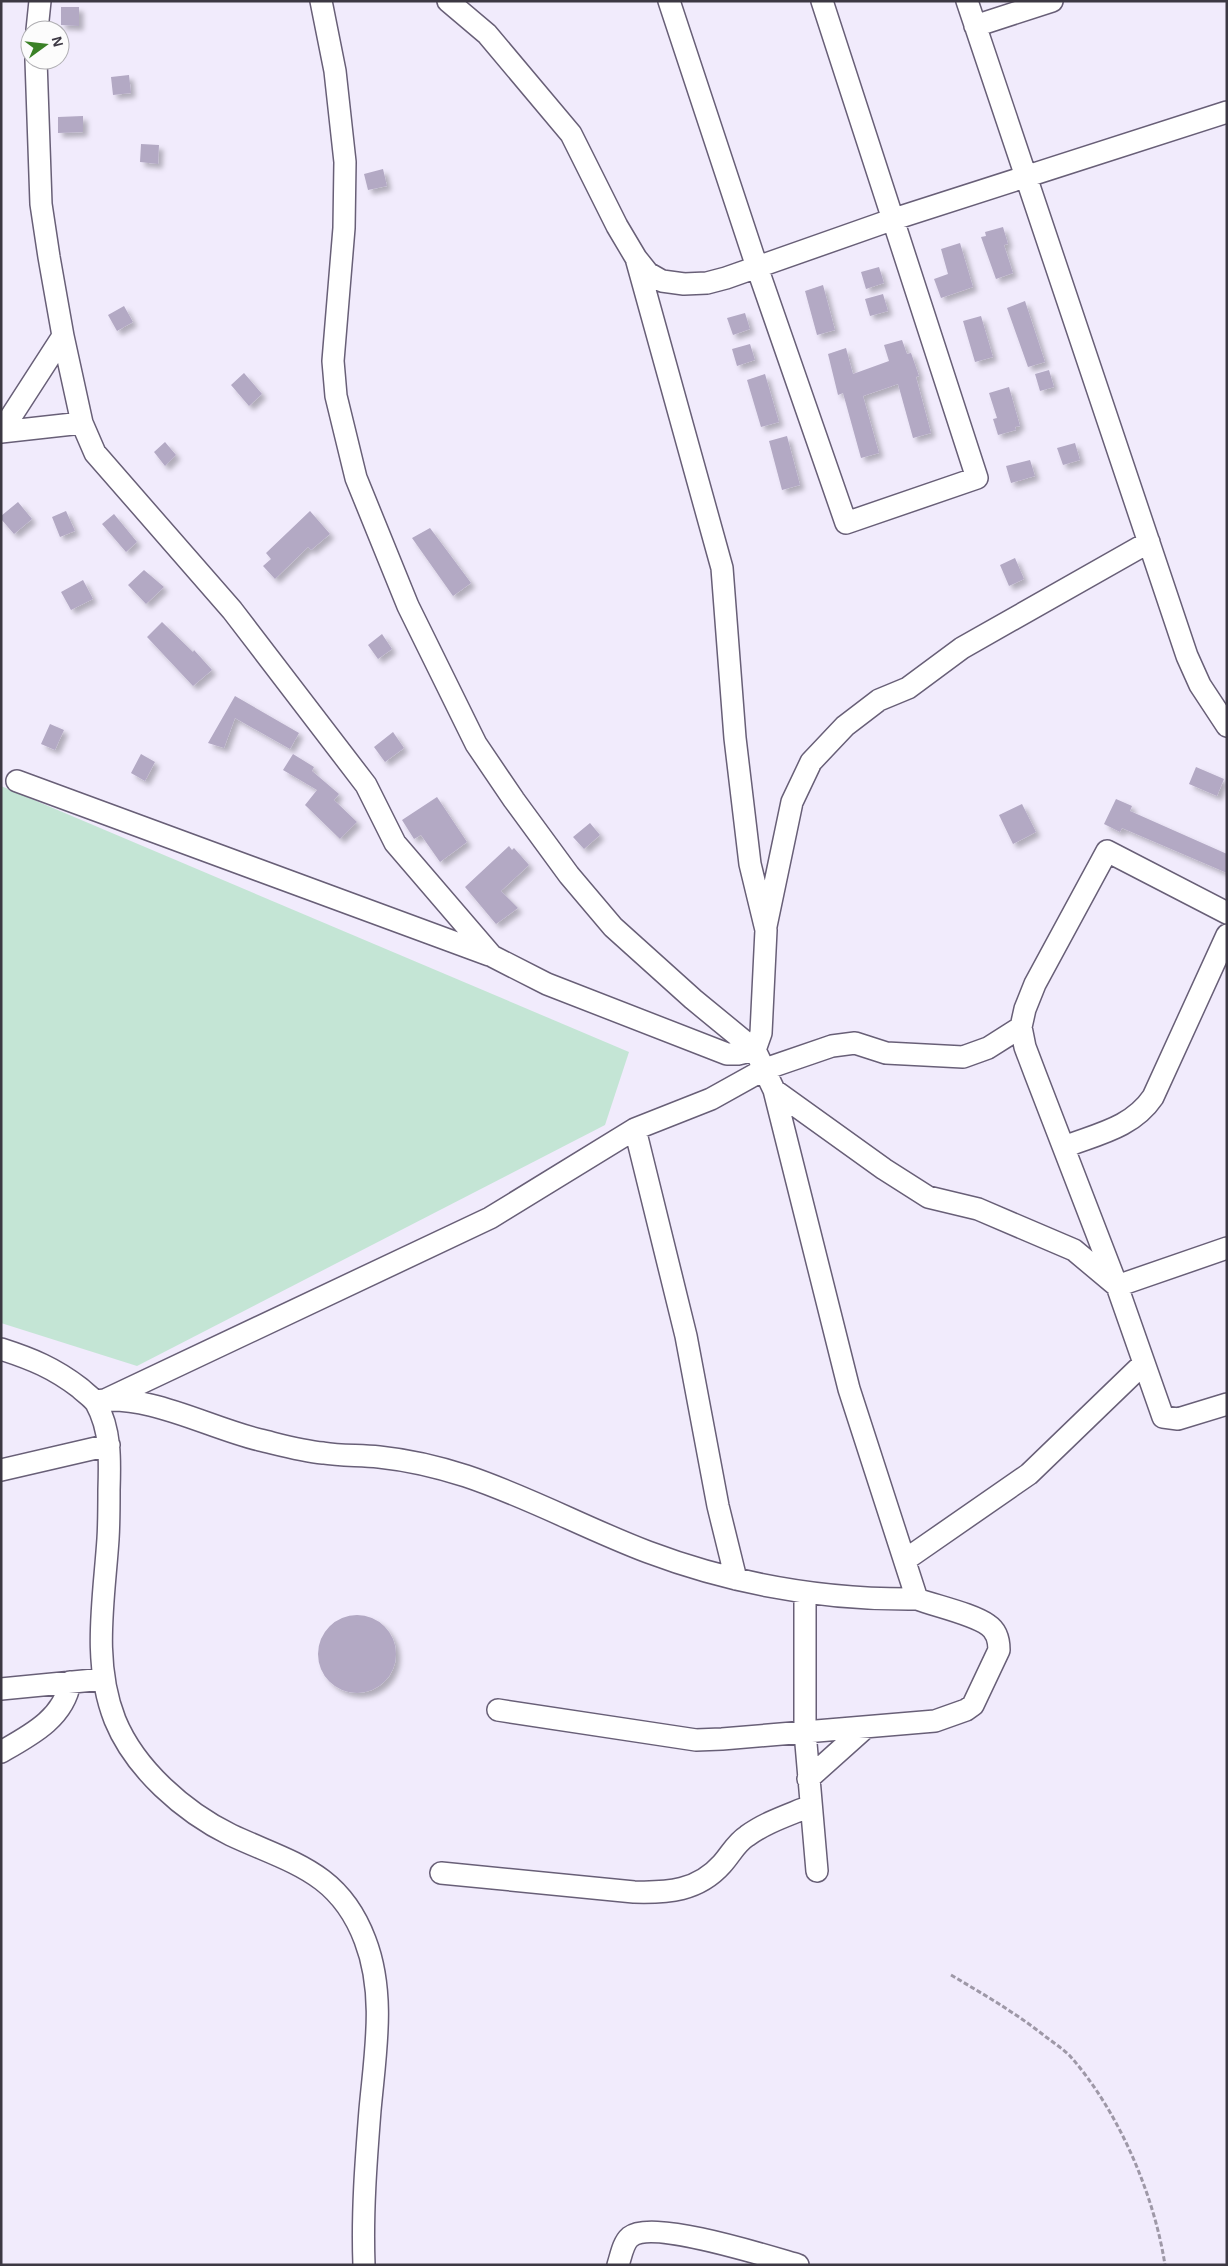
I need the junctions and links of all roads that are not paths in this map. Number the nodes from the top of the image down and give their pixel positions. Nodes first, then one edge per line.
1 (40, 1) edge
2 (321, 1) edge
3 (448, 1) edge
4 (669, 1) edge
5 (822, 1) edge
6 (967, 1) edge
7 (1052, 1) edge
8 (38, 20) edge
9 (975, 26) junction
10 (36, 70) edge
11 (1227, 112) edge
12 (1025, 177) junction
13 (892, 220) junction
14 (636, 258) junction
15 (757, 268) junction
16 (63, 336) junction
17 (82, 423) junction
18 (1, 432) edge
19 (1149, 542) junction
20 (1227, 726) edge
21 (16, 781) dead end
22 (1227, 912) edge
23 (766, 930) junction
24 (1227, 935) edge
25 (492, 956) junction
26 (1022, 1027) junction
27 (755, 1050) junction
28 (765, 1069) junction
29 (774, 1090) junction
30 (635, 1128) junction
31 (1064, 1146) junction
32 (1227, 1248) edge
33 (1117, 1286) junction
34 (1, 1349) edge
35 (1143, 1364) junction
36 (101, 1400) junction
37 (1227, 1404) edge
38 (109, 1445) junction
39 (1, 1470) edge
40 (905, 1560) junction
41 (736, 1579) junction
42 (805, 1592) junction
43 (917, 1599) junction
44 (104, 1679) junction
45 (70, 1682) junction
46 (1, 1689) edge
47 (498, 1710) dead end
48 (865, 1728) junction
49 (805, 1732) junction
50 (1, 1752) edge
51 (808, 1779) junction
52 (810, 1806) junction
53 (817, 1870) dead end
54 (441, 1873) dead end
55 (364, 2265) edge
56 (618, 2265) edge
57 (798, 2265) edge

1 - 8 street
2 - 27 street
3 - 14 street
4 - 15 street
5 - 13 street
6 - 9 street
7 - 9 street
9 - 12 street
10 - 16 street
11 - 12 street
12 - 13 street
12 - 19 street
13 - 15 street
13 - 15 street
14 - 15 street
14 - 23 street
16 - 17 street
16 - 18 street
17 - 18 street
17 - 25 street
19 - 20 street
19 - 23 street
21 - 25 street
22 - 26 street
23 - 27 street
24 - 31 street
25 - 27 street
26 - 28 street
26 - 31 street
27 - 28 street
28 - 29 street
28 - 30 street
29 - 33 street
29 - 40 street
30 - 36 street
30 - 41 street
31 - 33 street
32 - 33 street
33 - 35 street
34 - 36 street
35 - 37 street
35 - 40 street
36 - 38 street
36 - 41 street
38 - 39 street
38 - 44 street
40 - 43 street
41 - 42 street
42 - 43 street
42 - 49 street
43 - 48 street
44 - 45 street
44 - 55 street
45 - 46 street
45 - 50 street
47 - 49 street
48 - 49 street
48 - 51 street
49 - 51 street
51 - 52 street
52 - 53 street
52 - 54 street
56 - 57 street

